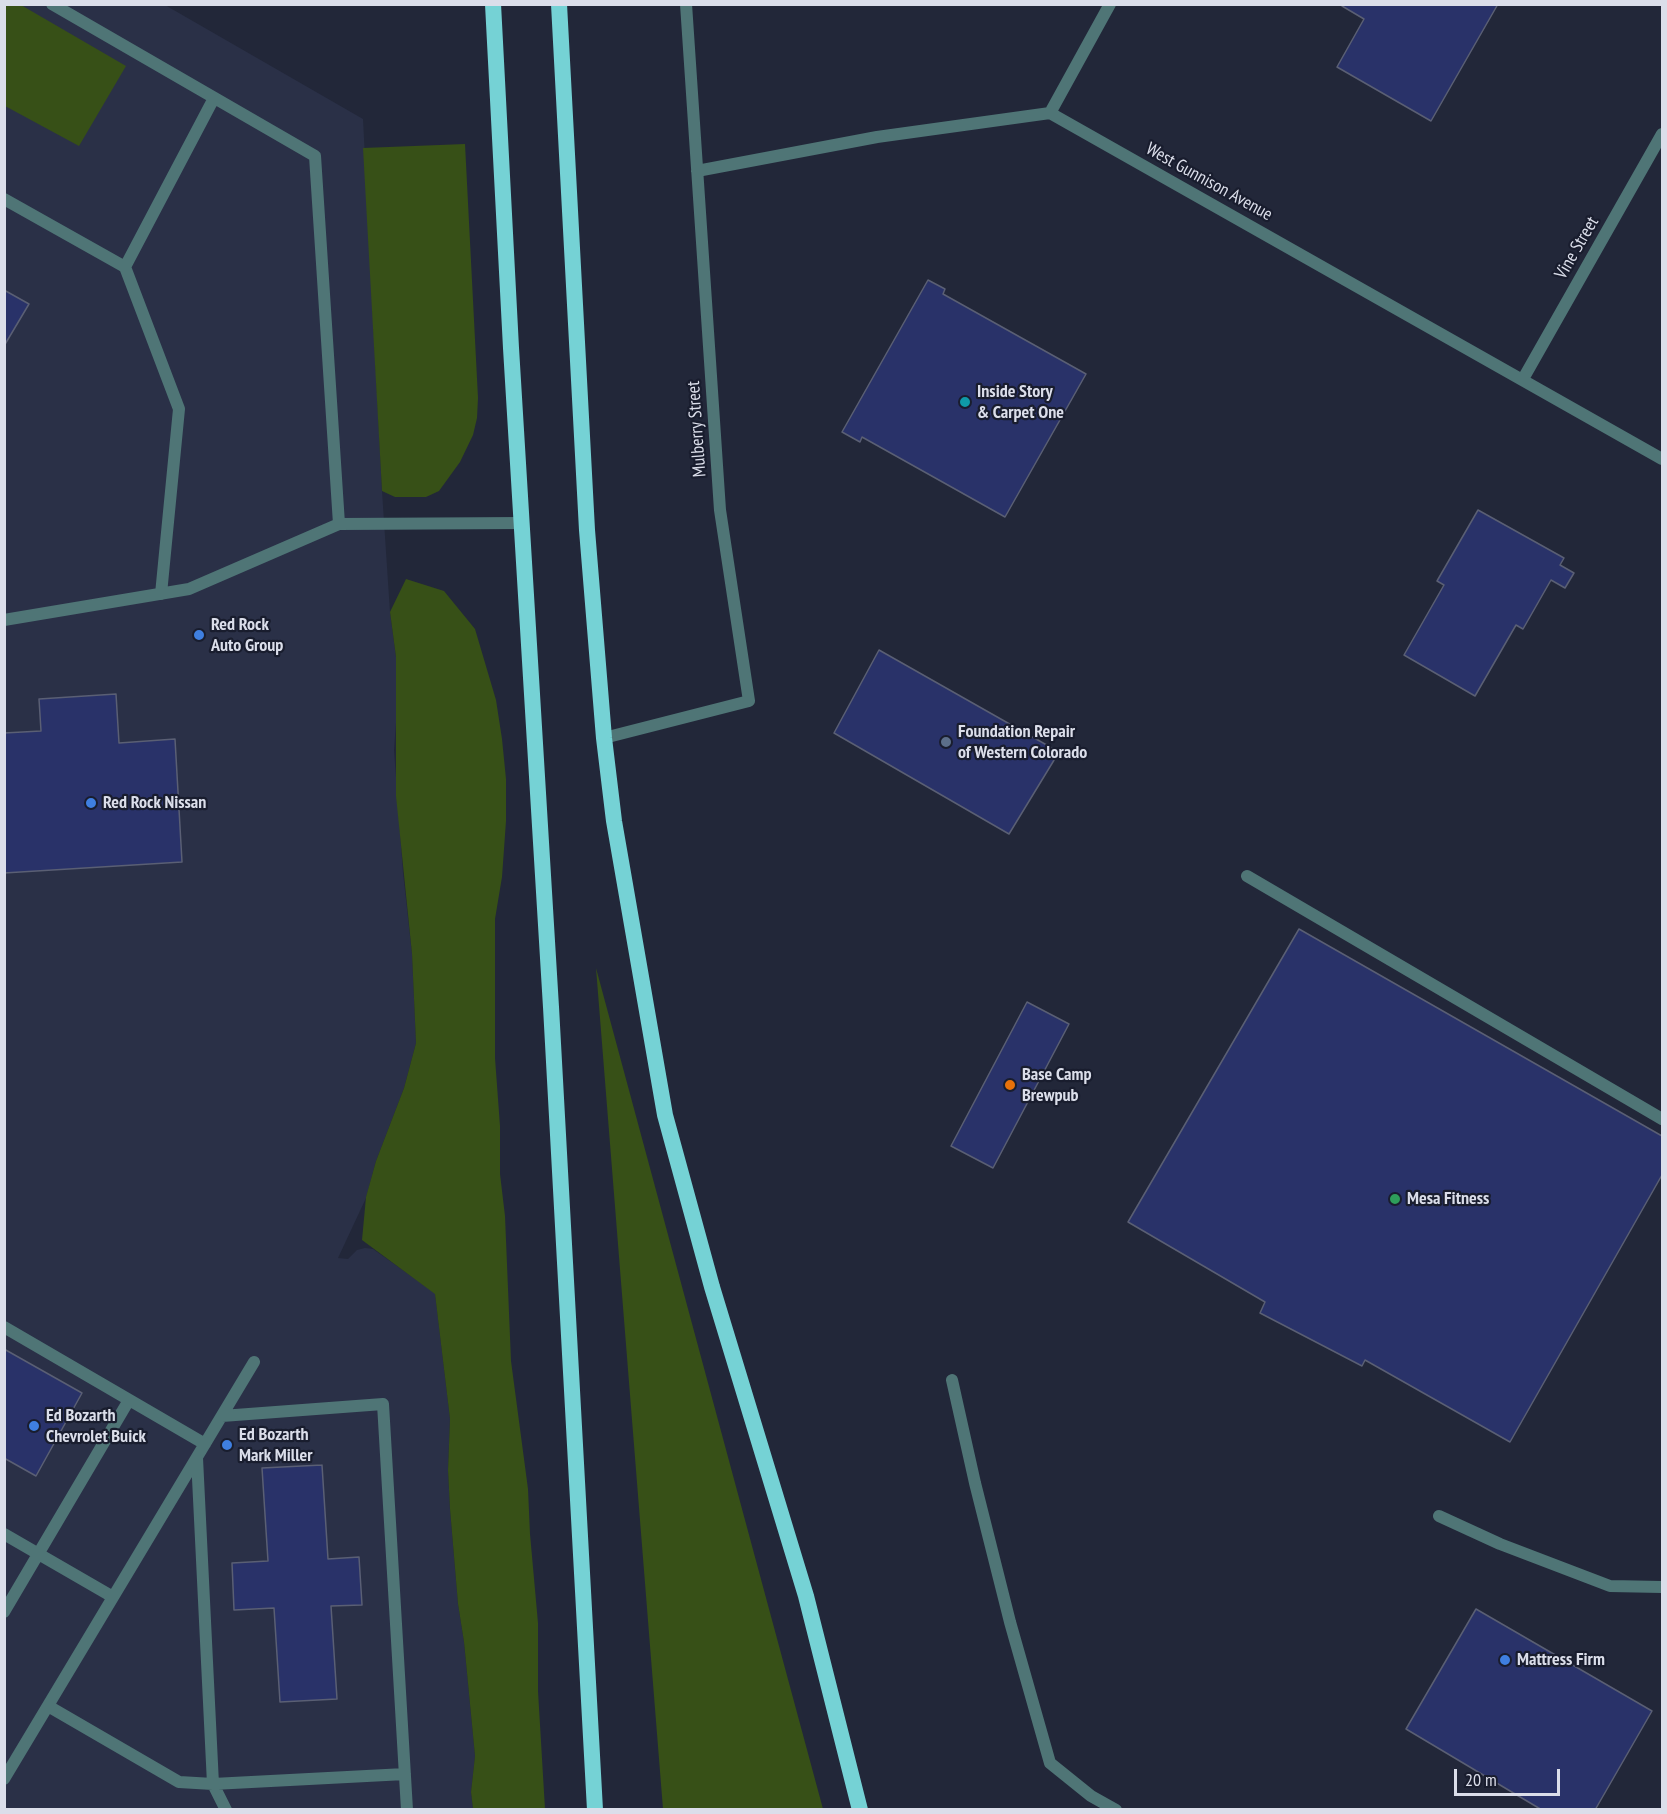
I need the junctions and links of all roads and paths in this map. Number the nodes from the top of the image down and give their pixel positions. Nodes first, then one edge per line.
1 (52, 4) edge
2 (493, 4) edge
3 (559, 4) edge
4 (686, 4) edge
5 (1110, 4) edge
6 (214, 98) junction
7 (1050, 113) junction
8 (1662, 134) edge
9 (697, 171) junction
10 (4, 199) edge
11 (124, 267) junction
12 (1523, 379) junction
13 (1662, 459) edge
14 (523, 523) junction
15 (339, 524) junction
16 (161, 594) junction
17 (4, 620) edge
18 (604, 738) junction
19 (1247, 876) dead end
20 (1662, 1119) edge
21 (4, 1328) edge
22 (254, 1362) dead end
23 (952, 1380) dead end
24 (129, 1400) junction
25 (222, 1416) junction
26 (205, 1444) junction
27 (196, 1458) junction
28 (1439, 1515) dead end
29 (4, 1534) edge
30 (38, 1554) junction
31 (1662, 1587) edge
32 (113, 1597) junction
33 (4, 1612) edge
34 (48, 1706) junction
35 (593, 1768) junction
36 (405, 1774) junction
37 (4, 1779) edge
38 (213, 1784) junction
39 (226, 1809) edge
40 (407, 1809) edge
41 (587, 1809) edge
42 (595, 1809) edge
43 (606, 1809) edge
44 (860, 1809) edge
45 (1116, 1809) edge

1 - 6 street
2 - 14 highway
3 - 18 highway
4 - 9 street, Mulberry Street
5 - 7 street
6 - 11 street
6 - 15 street
7 - 9 street
7 - 12 street, West Gunnison Avenue
8 - 12 street, Vine Street
9 - 18 street, Mulberry Street
10 - 11 street
11 - 16 street
12 - 13 street, West Gunnison Avenue
14 - 15 street
14 - 35 highway
15 - 16 street
16 - 17 street
18 - 44 highway
19 - 20 street
21 - 24 street
22 - 25 street
23 - 45 street
24 - 26 street
24 - 30 street
25 - 26 street
25 - 36 street
26 - 27 street
27 - 32 street
27 - 38 street
28 - 31 street
29 - 30 street
30 - 32 street
30 - 33 street
32 - 34 street
34 - 37 street
34 - 38 street
35 - 41 highway
35 - 42 highway
35 - 43 highway
36 - 38 street
36 - 40 street
38 - 39 street

